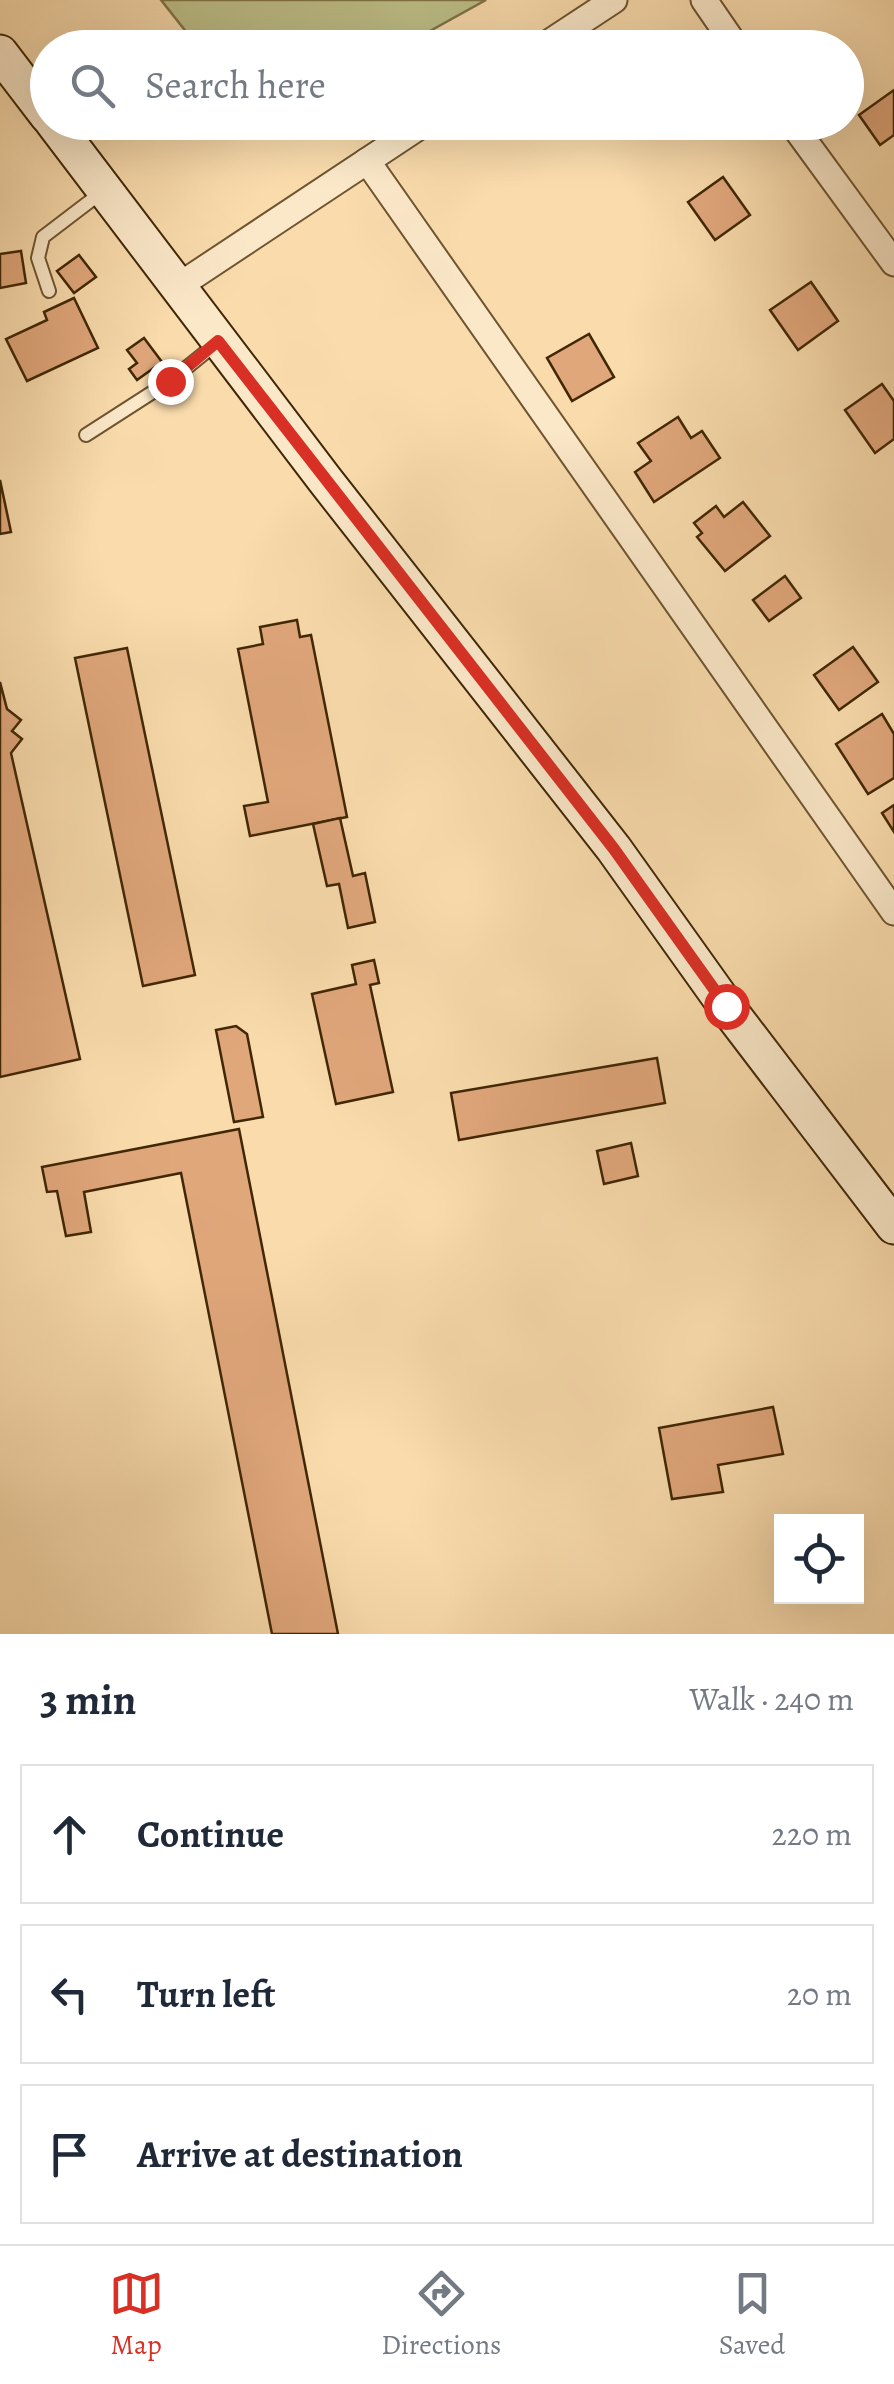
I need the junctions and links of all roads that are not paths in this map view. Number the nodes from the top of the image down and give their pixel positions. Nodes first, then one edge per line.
1 (614, 0) edge
2 (704, 0) edge
3 (568, 30) edge
4 (725, 30) edge
5 (0, 53) edge
6 (30, 92) edge
7 (66, 140) edge
8 (398, 140) edge
9 (804, 140) edge
10 (367, 160) junction
11 (104, 190) junction
12 (894, 263) edge
13 (177, 287) junction
14 (49, 291) dead end
15 (218, 341) junction
16 (86, 435) dead end
17 (894, 912) edge
18 (894, 1226) edge

1 - 3 street
2 - 4 street
5 - 6 street
7 - 11 street
8 - 10 street
9 - 12 street
10 - 13 street
10 - 17 street
11 - 13 street
11 - 14 lane
13 - 15 street
15 - 16 lane
15 - 18 street

